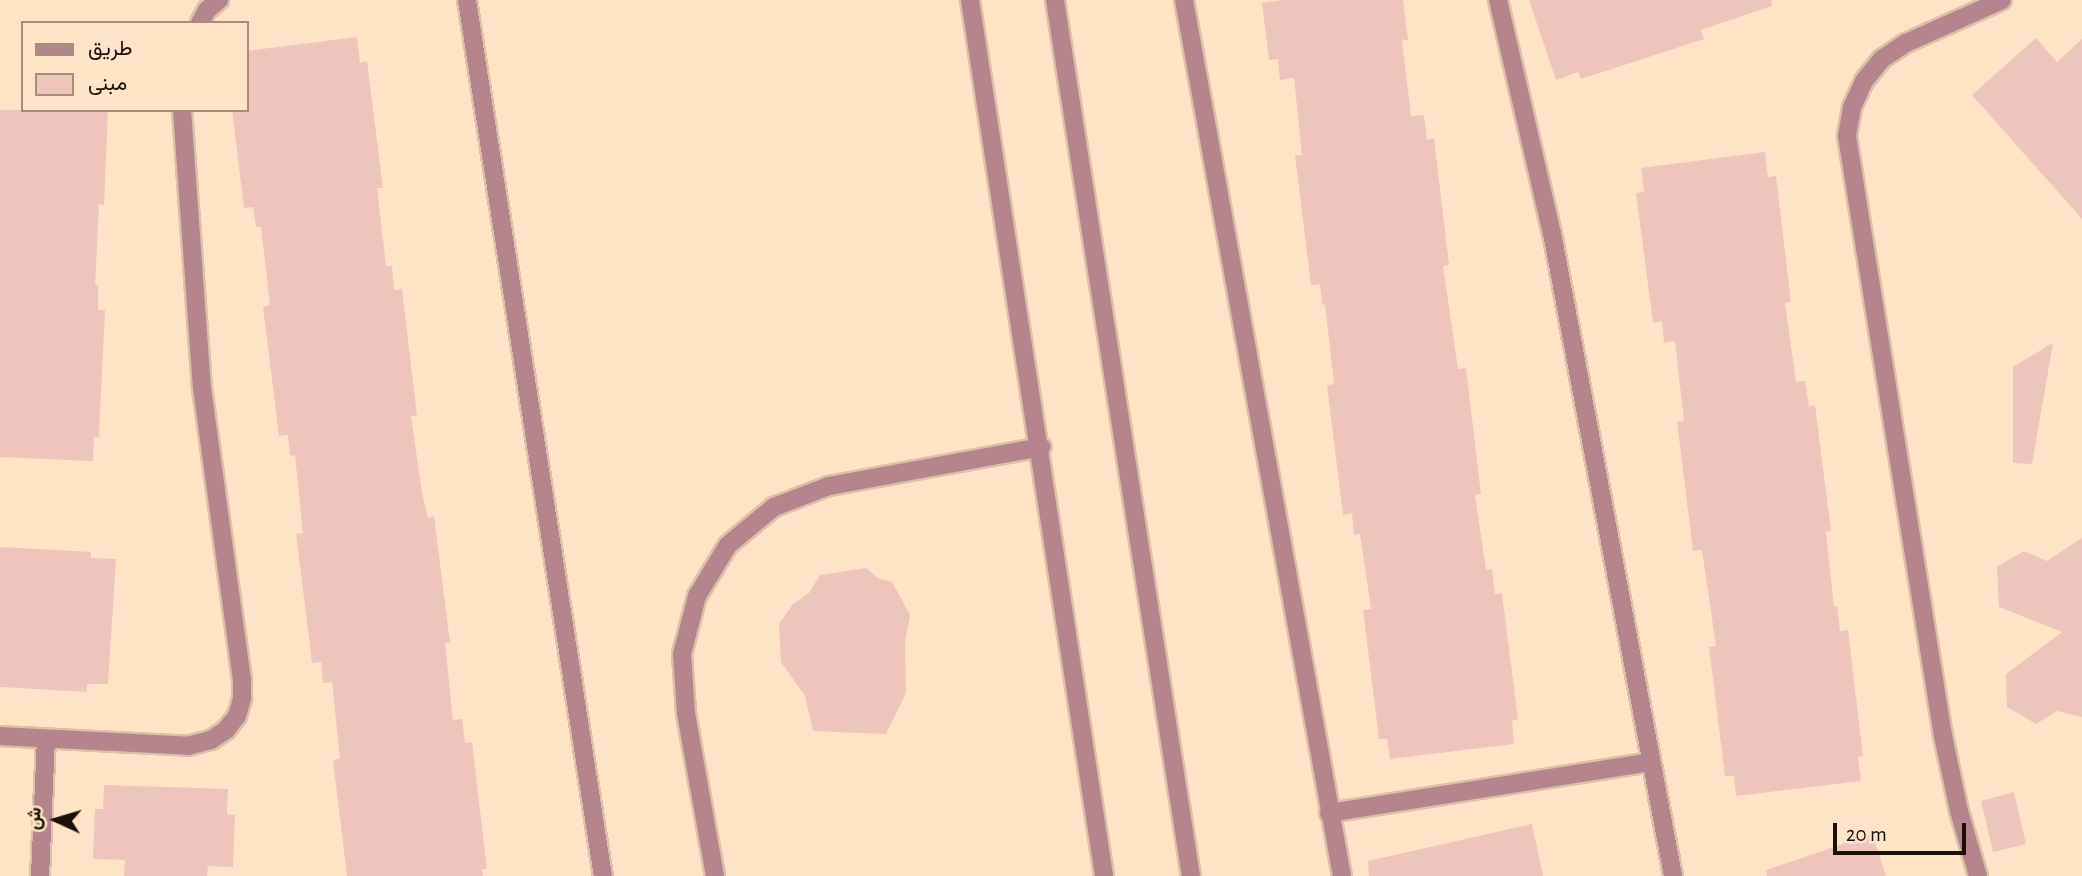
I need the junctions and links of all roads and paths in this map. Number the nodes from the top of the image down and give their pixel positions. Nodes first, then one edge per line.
1 (219, 0) edge
2 (467, 0) edge
3 (970, 0) edge
4 (1055, 0) edge
5 (1184, 0) edge
6 (1498, 0) edge
7 (2002, 0) edge
8 (201, 21) edge
9 (182, 112) edge
10 (1041, 447) junction
11 (0, 736) edge
12 (46, 740) junction
13 (1651, 762) junction
14 (1329, 813) junction
15 (40, 876) edge
16 (603, 876) edge
17 (715, 876) edge
18 (1104, 876) edge
19 (1191, 876) edge
20 (1342, 876) edge
21 (1673, 876) edge
22 (1978, 876) edge

1 - 8 street
2 - 16 street
3 - 10 street
4 - 19 street
5 - 14 street
6 - 13 street
7 - 22 street
9 - 12 street
10 - 17 street
10 - 18 street
11 - 12 street
12 - 15 street
13 - 14 street
13 - 21 street
14 - 20 street

